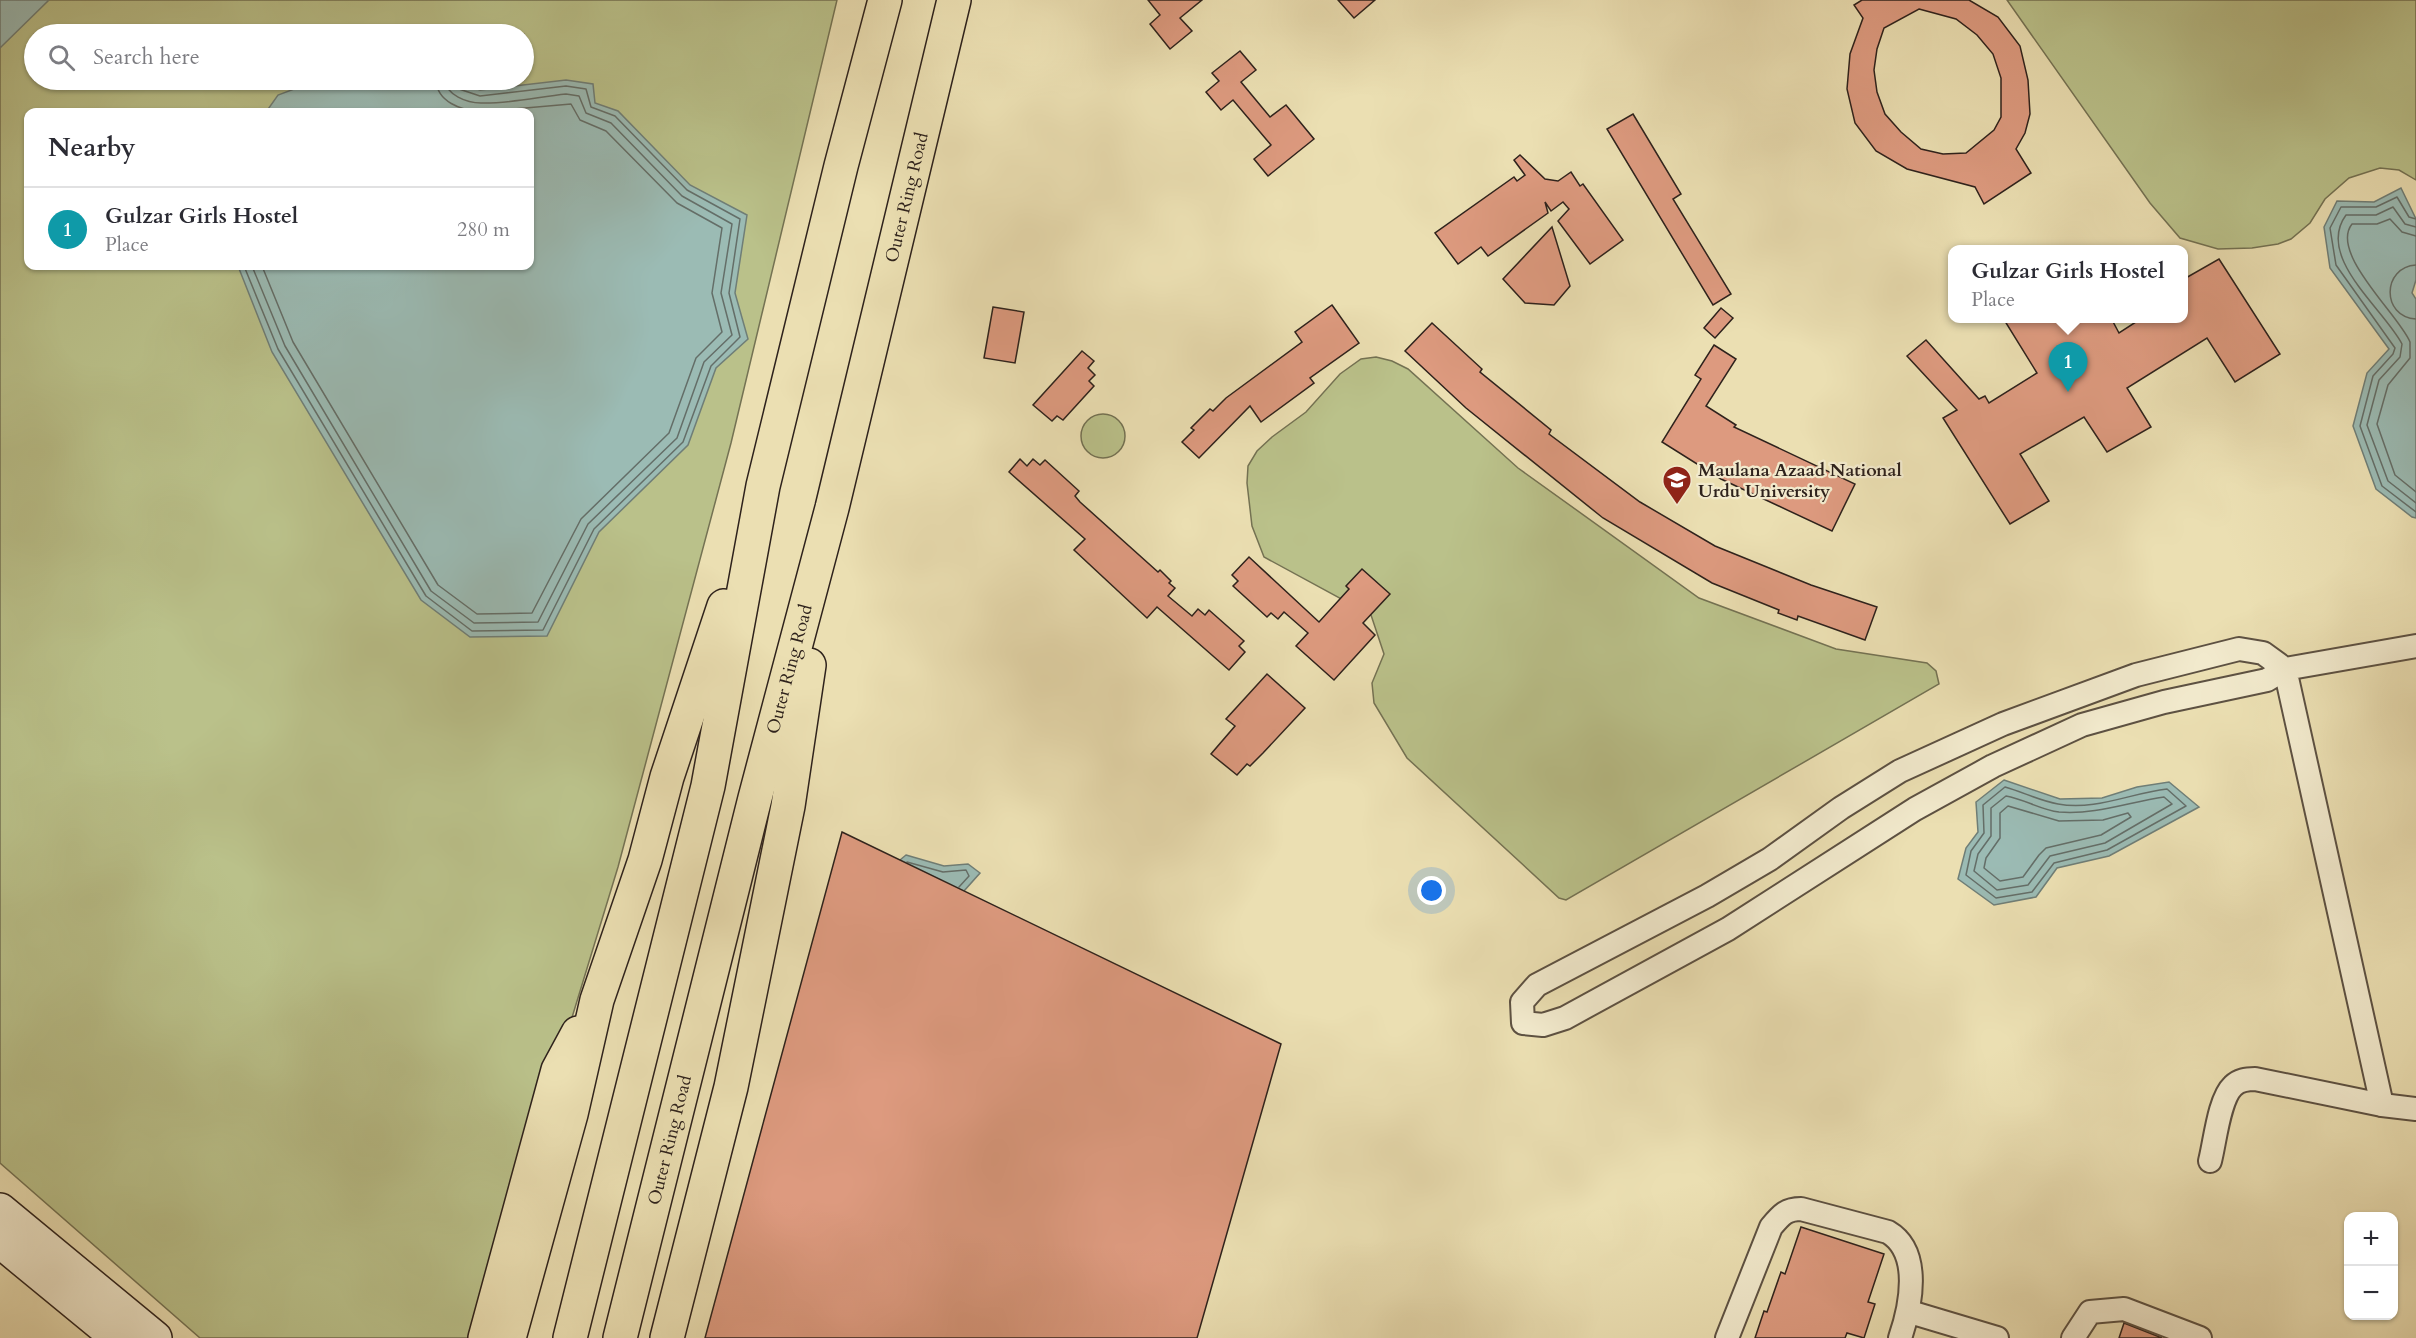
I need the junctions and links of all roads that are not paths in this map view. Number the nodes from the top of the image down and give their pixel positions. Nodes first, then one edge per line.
1 (885, 0) edge
2 (954, 0) edge
3 (763, 486) junction
4 (832, 508) junction
5 (2416, 646) edge
6 (2285, 669) junction
7 (597, 1000) junction
8 (2382, 1104) junction
9 (2416, 1108) edge
10 (2210, 1161) dead end
11 (0, 1210) edge
12 (0, 1241) edge
13 (1910, 1311) junction
14 (118, 1338) edge
15 (155, 1338) edge
16 (485, 1338) edge
17 (509, 1338) edge
18 (570, 1338) edge
19 (620, 1338) edge
20 (667, 1338) edge
21 (1727, 1338) edge
22 (1900, 1338) edge
23 (1996, 1338) edge
24 (2073, 1338) edge
25 (2200, 1338) edge

1 - 3 highway
2 - 4 highway, Outer Ring Road
3 - 7 highway
3 - 18 highway
4 - 19 highway, Outer Ring Road
4 - 20 highway
5 - 6 street
6 - 6 street
6 - 8 street
7 - 16 highway
7 - 17 highway
8 - 9 street
8 - 10 street
11 - 15 main road
12 - 14 main road
13 - 21 street
13 - 22 street
13 - 23 street
24 - 25 street

